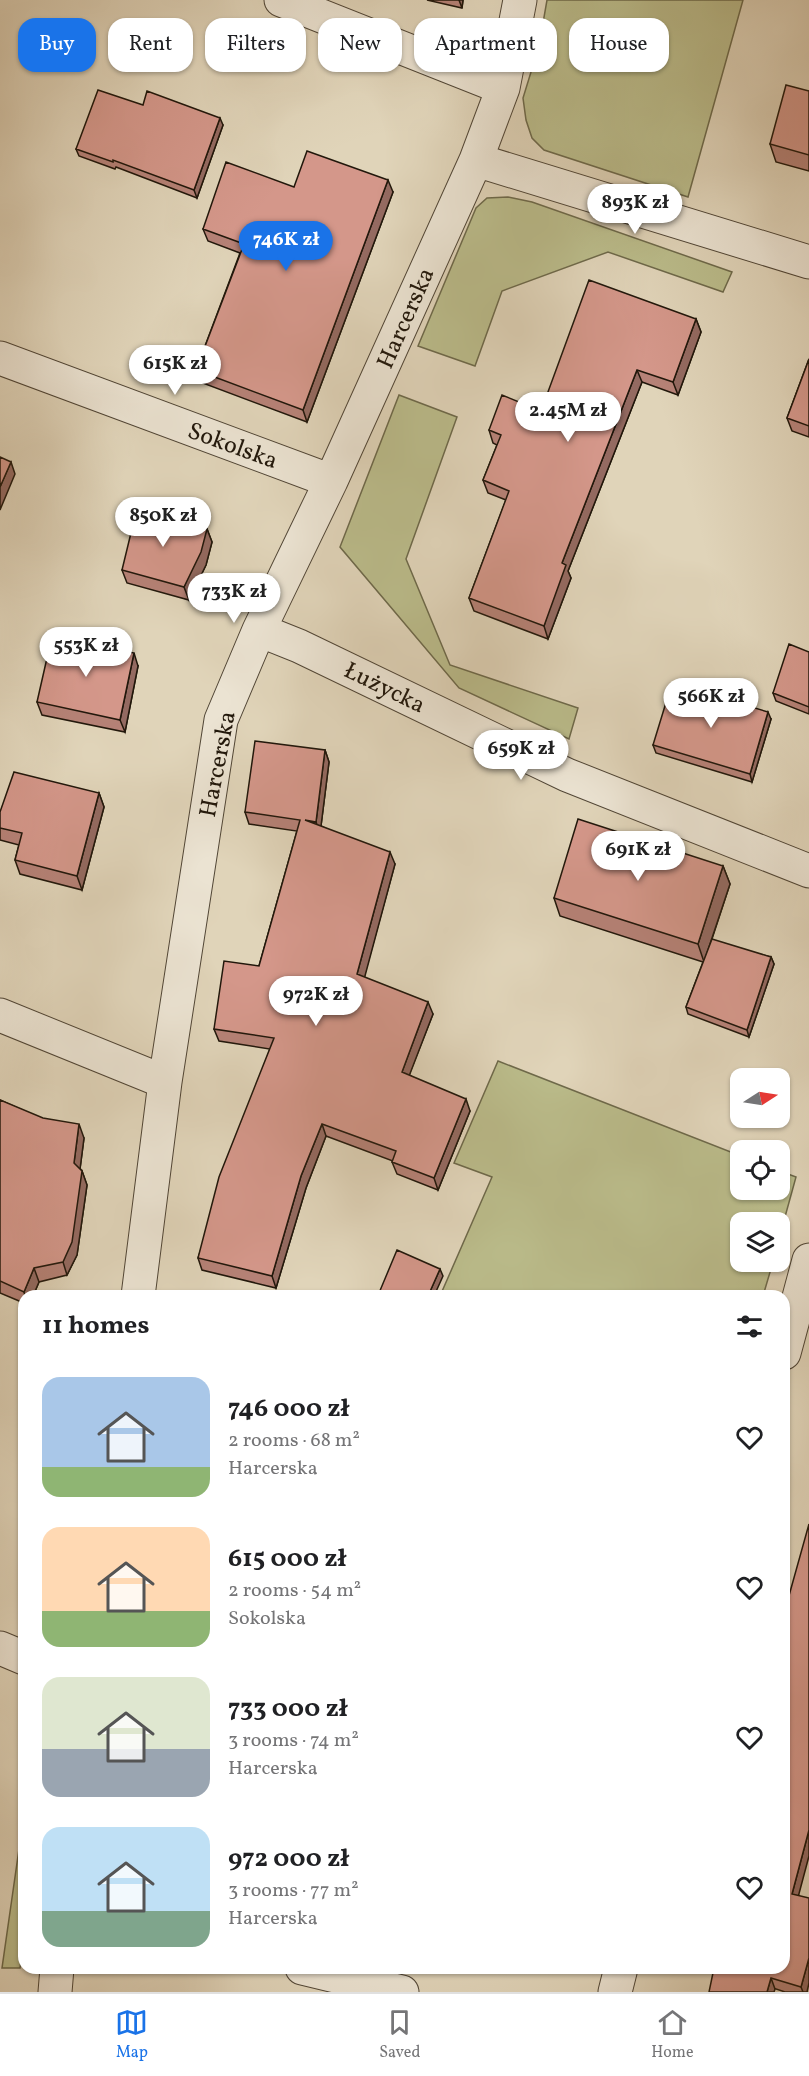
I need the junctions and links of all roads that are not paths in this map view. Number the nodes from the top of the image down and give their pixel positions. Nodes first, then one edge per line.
1 (281, 0) edge
2 (520, 0) edge
3 (503, 88) junction
4 (476, 160) junction
5 (809, 262) edge
6 (0, 358) edge
7 (331, 481) junction
8 (259, 630) junction
9 (809, 871) edge
10 (0, 1015) edge
11 (165, 1082) junction
12 (809, 1260) edge
13 (139, 1290) edge
14 (790, 1331) edge
15 (0, 1648) edge
16 (18, 1656) edge
17 (56, 1974) edge
18 (327, 1974) edge
19 (620, 1974) edge
20 (55, 1992) edge
21 (402, 1992) edge
22 (615, 1992) edge

1 - 3 street
2 - 3 street, Harcerska
3 - 4 street, Harcerska
4 - 5 street
4 - 7 street, Harcerska
6 - 7 street, Sokolska
7 - 8 street, Harcerska
8 - 9 street, Łużycka
8 - 11 street, Harcerska
10 - 11 street
11 - 13 street, Harcerska
12 - 14 street
15 - 16 street
17 - 20 street
18 - 21 street
19 - 22 street

